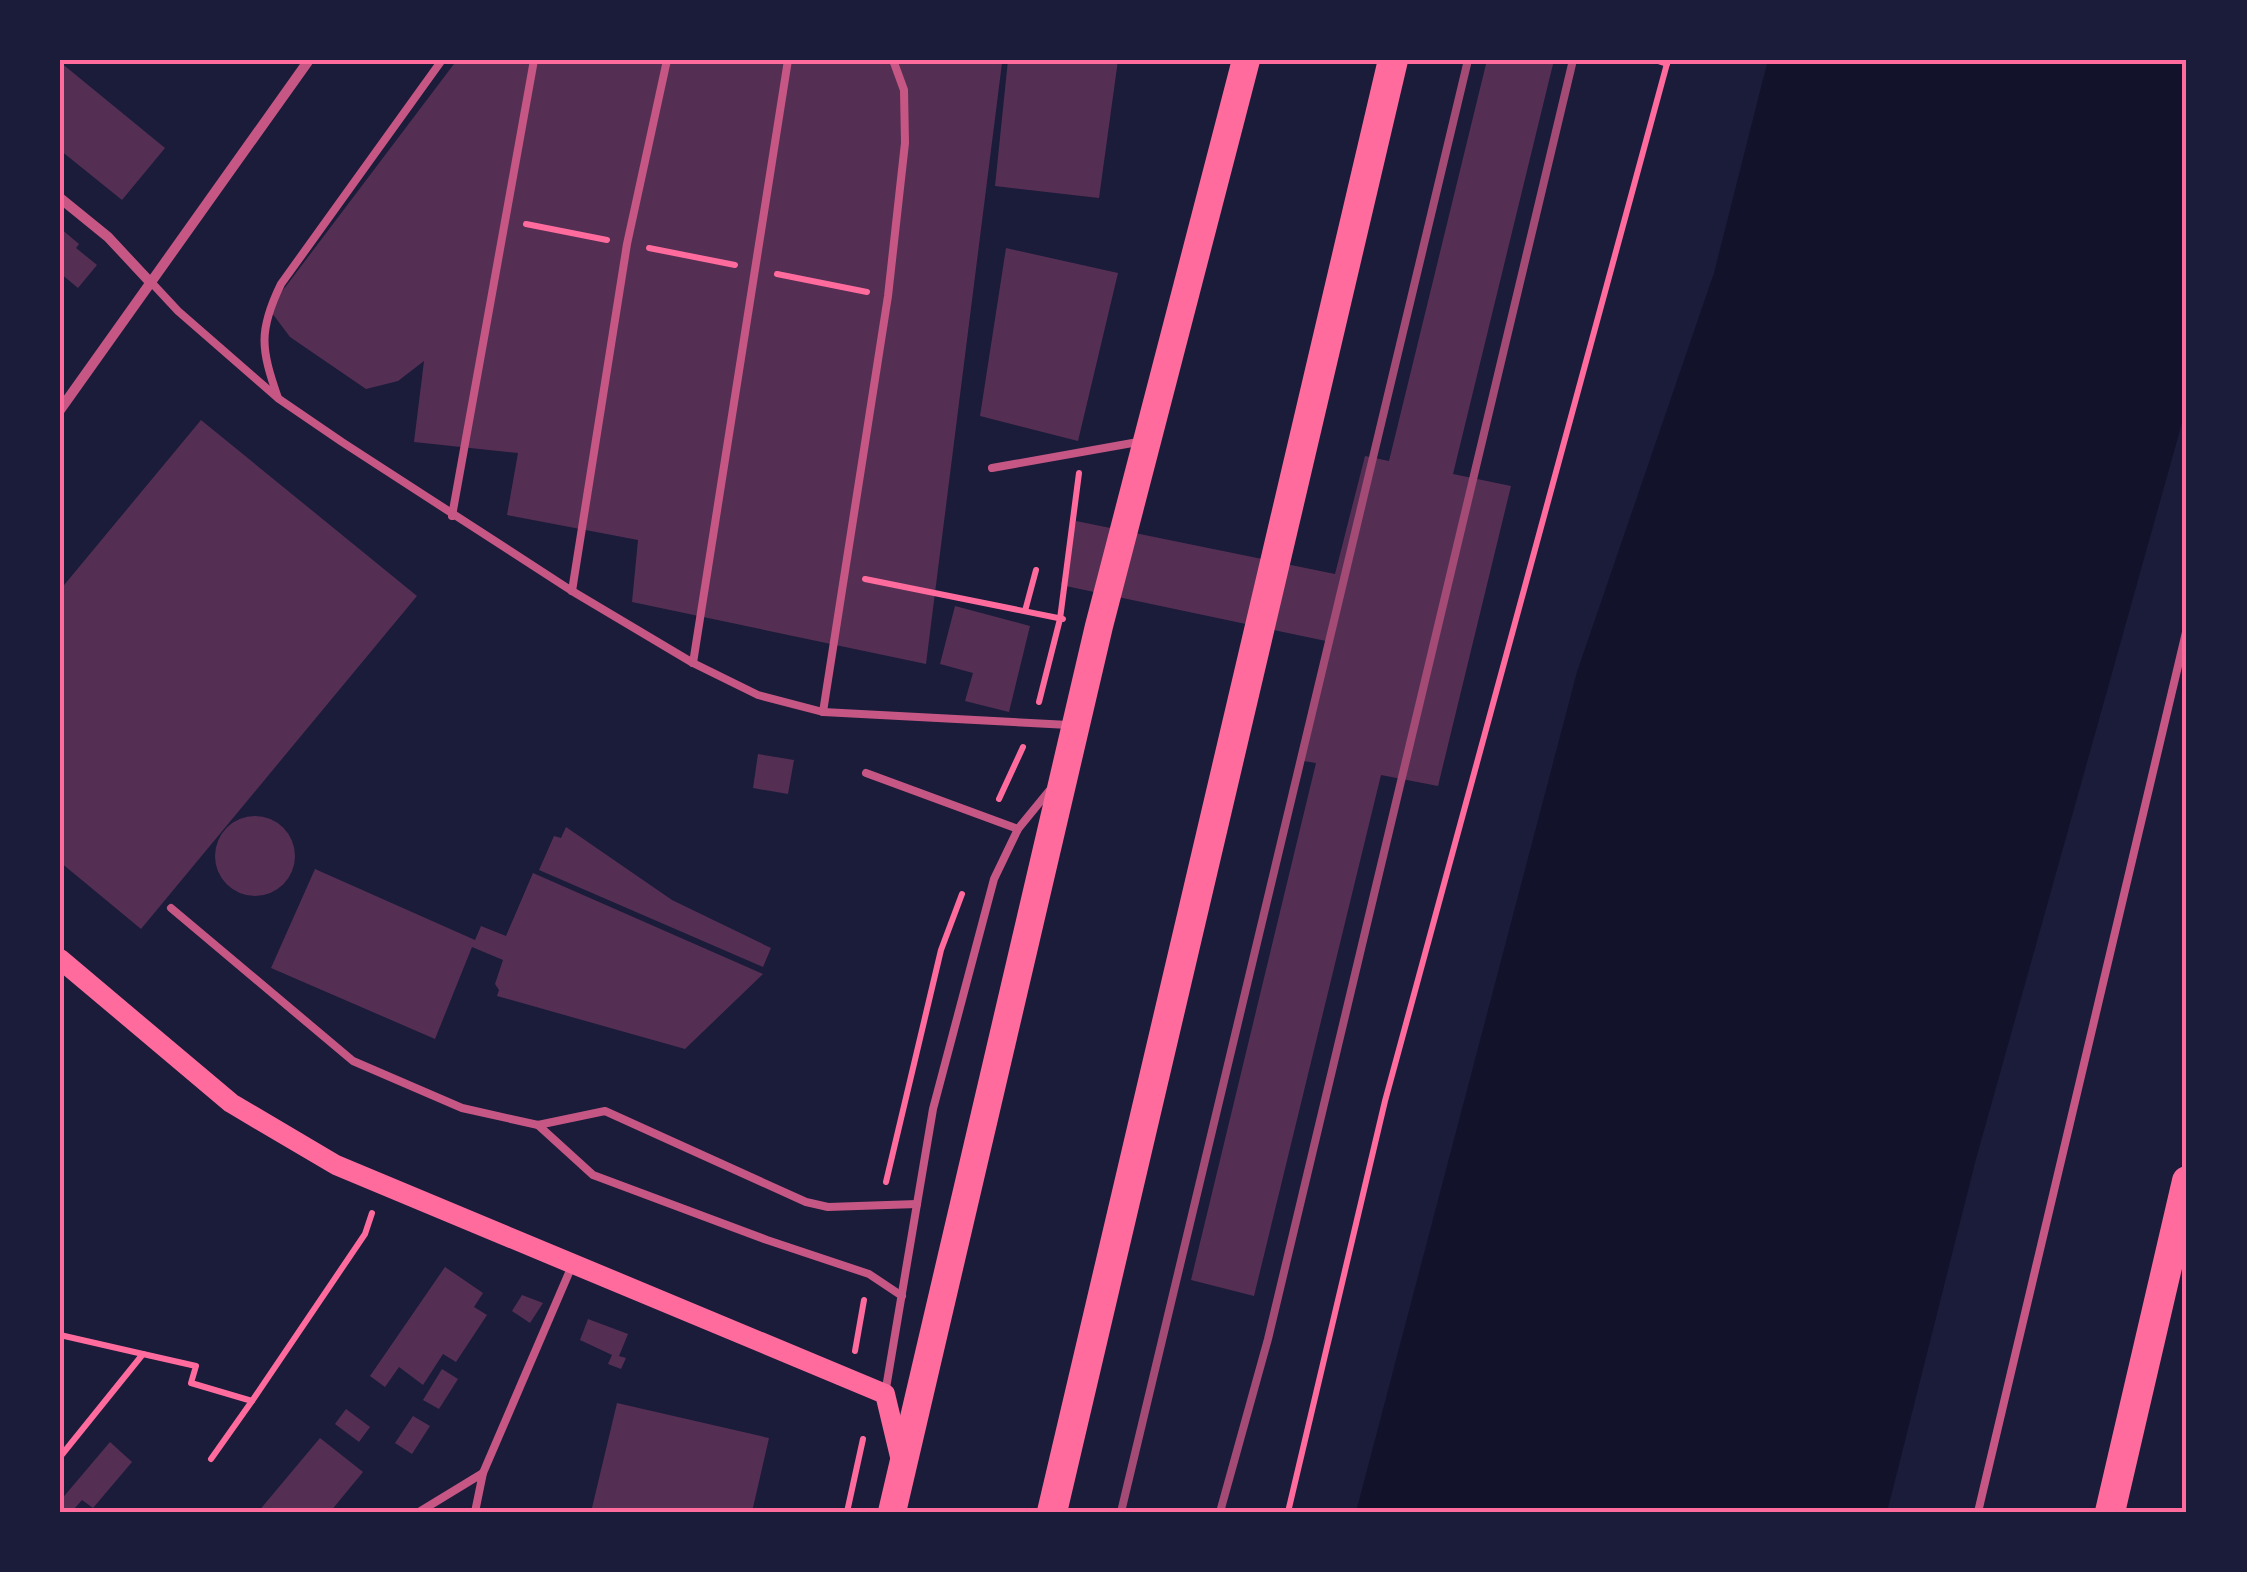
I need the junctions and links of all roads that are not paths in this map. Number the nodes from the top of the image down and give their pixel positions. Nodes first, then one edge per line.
1 (309, 60) edge
2 (442, 60) edge
3 (534, 60) edge
4 (667, 60) edge
5 (788, 60) edge
6 (893, 60) edge
7 (1246, 60) edge
8 (1393, 60) edge
9 (60, 198) edge
10 (150, 282) junction
11 (279, 399) junction
12 (60, 410) edge
13 (1148, 441) junction
14 (992, 468) dead end
15 (452, 516) junction
16 (572, 592) junction
17 (2187, 628) edge
18 (692, 663) junction
19 (823, 712) junction
20 (1078, 725) junction
21 (1068, 768) junction
22 (866, 773) dead end
23 (1018, 829) junction
24 (171, 908) dead end
25 (60, 959) edge
26 (538, 1126) junction
27 (2187, 1181) edge
28 (917, 1204) junction
29 (573, 1264) junction
30 (902, 1296) junction
31 (885, 1394) junction
32 (902, 1465) junction
33 (484, 1473) junction
34 (418, 1512) edge
35 (475, 1512) edge
36 (892, 1512) edge
37 (1052, 1512) edge
38 (1978, 1512) edge
39 (2110, 1512) edge

1 - 10 street
2 - 11 lane
3 - 15 lane
4 - 16 lane
5 - 18 lane
6 - 19 lane
7 - 13 highway
8 - 37 highway
9 - 10 street
10 - 11 lane
10 - 12 street
11 - 15 lane
13 - 14 lane
13 - 20 highway
15 - 16 lane
16 - 18 lane
17 - 38 lane
18 - 19 lane
19 - 20 lane
20 - 21 highway
21 - 23 lane
21 - 32 highway
22 - 23 lane
23 - 28 lane
24 - 26 lane
25 - 29 main road
26 - 28 lane
26 - 30 lane
27 - 39 highway
28 - 30 lane
29 - 31 main road
29 - 33 lane
30 - 31 lane
31 - 32 main road
32 - 36 highway
33 - 34 lane
33 - 35 lane

